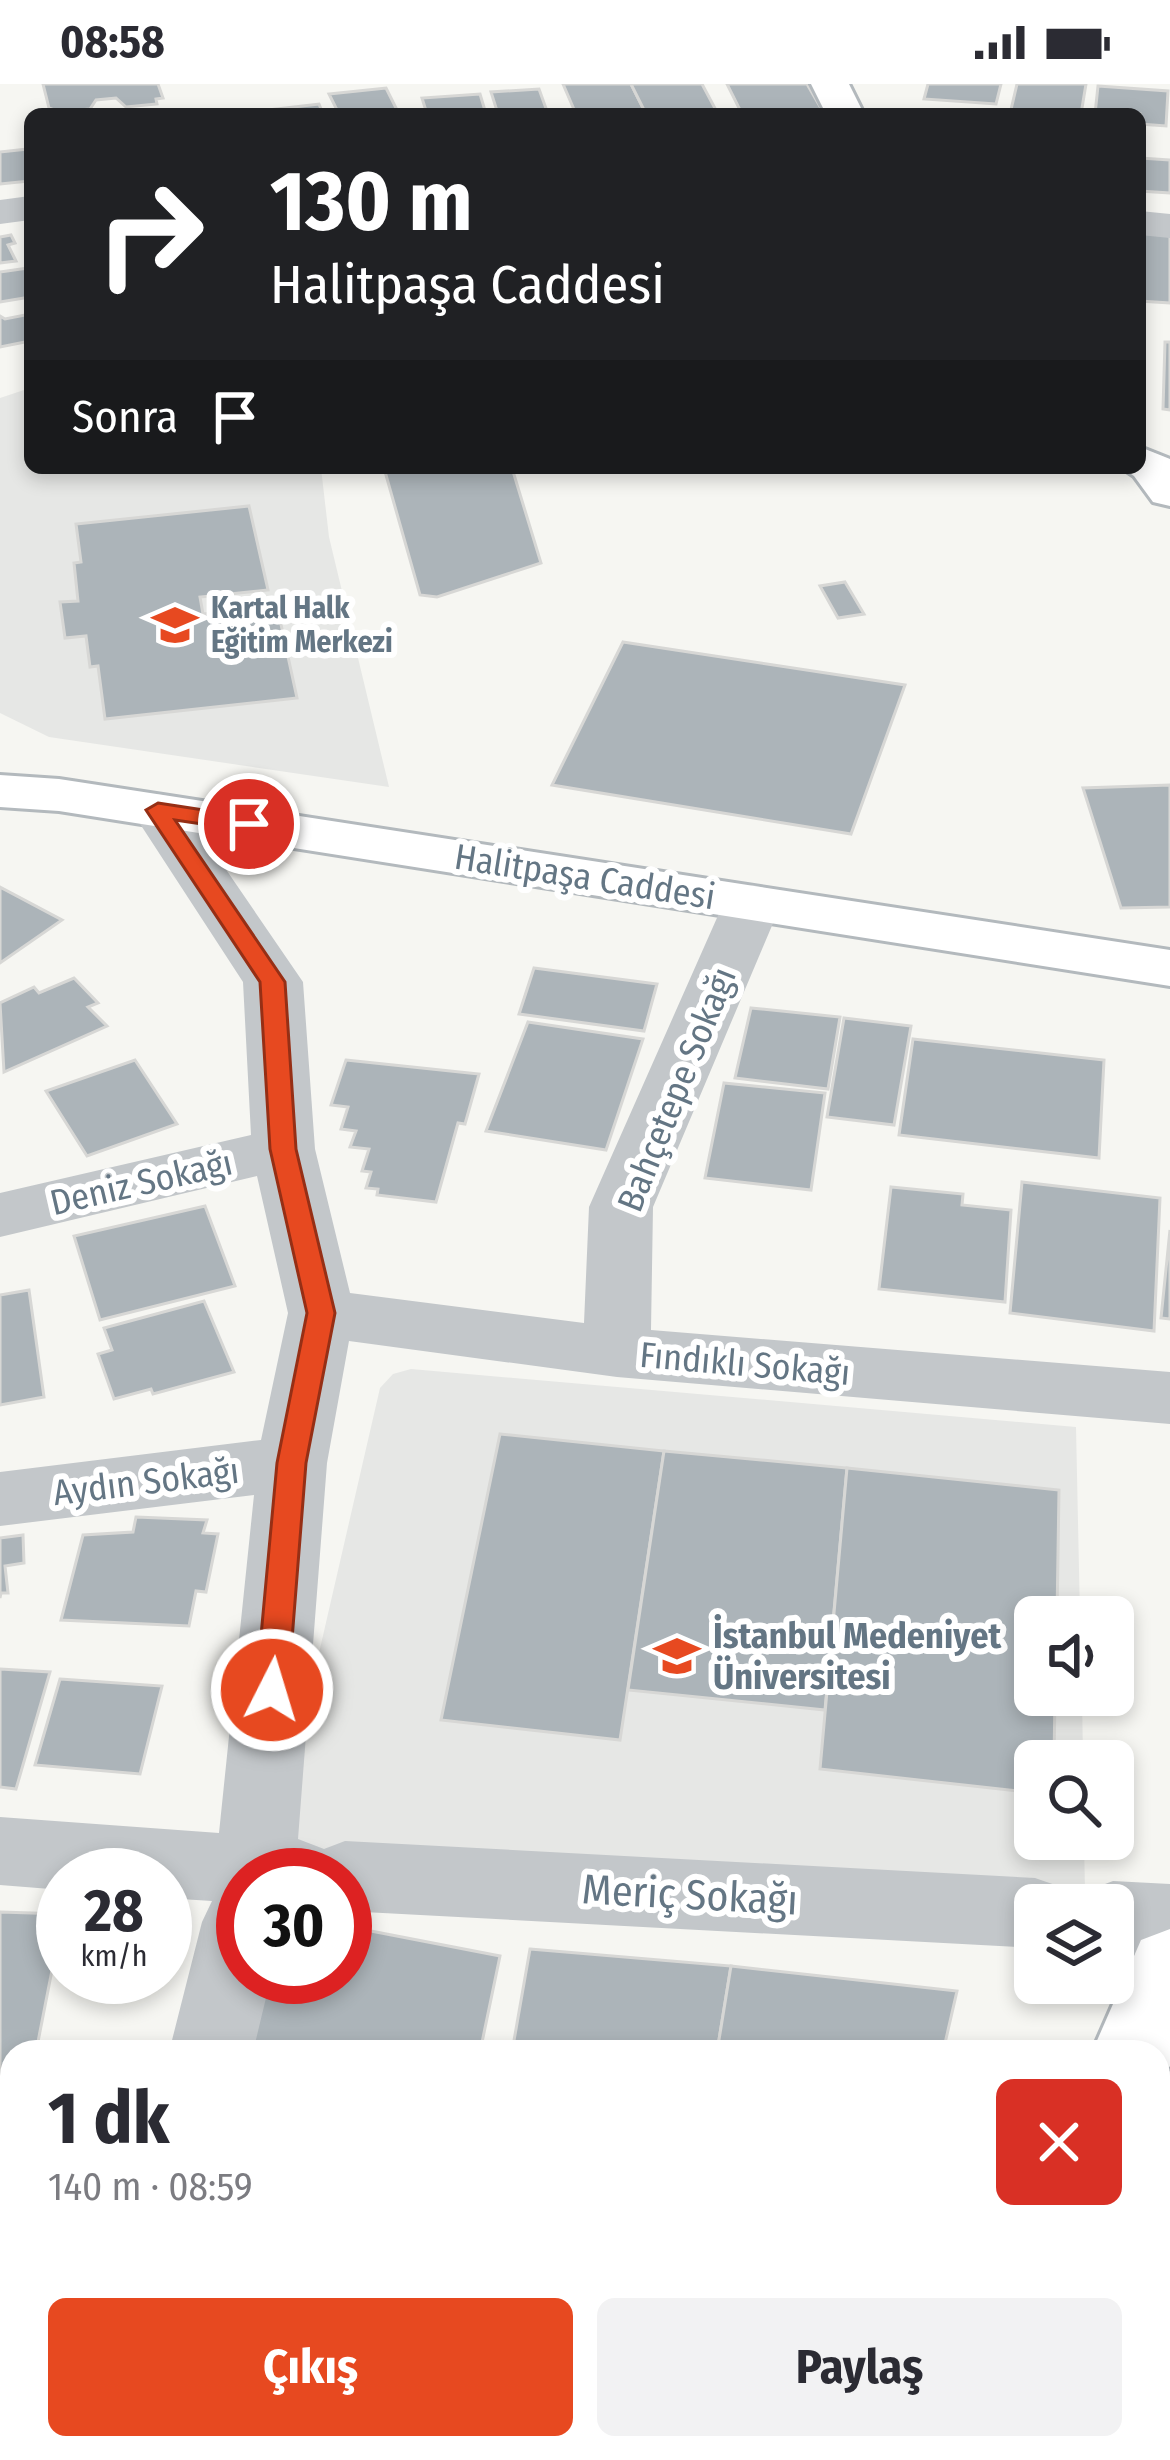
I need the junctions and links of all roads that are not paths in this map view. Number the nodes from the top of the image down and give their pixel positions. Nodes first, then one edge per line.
1 (1146, 463) edge
2 (1170, 491) edge
3 (0, 791) edge
4 (158, 810) junction
5 (753, 902) junction
6 (1170, 968) edge
7 (283, 1149) junction
8 (0, 1215) edge
9 (321, 1313) junction
10 (617, 1352) junction
11 (1170, 1398) edge
12 (292, 1463) junction
13 (0, 1499) edge
14 (273, 1848) edge
15 (0, 1851) edge
16 (372, 1877) edge
17 (216, 1879) edge
18 (1014, 1911) edge
19 (1134, 1918) edge
20 (1170, 1920) edge
21 (1170, 1966) edge
22 (228, 2004) edge
23 (215, 2040) edge
24 (1139, 2040) edge

1 - 2 street
3 - 4 street, Halitpaşa Caddesi
4 - 5 street, Halitpaşa Caddesi
4 - 7 street
5 - 6 street, Halitpaşa Caddesi
5 - 10 street, Bahçetepe Sokağı
7 - 8 street, Deniz Sokağı
7 - 9 street
9 - 10 street, Fındıklı Sokağı
9 - 12 street
10 - 11 street, Fındıklı Sokağı
12 - 13 street, Aydın Sokağı
12 - 14 street
15 - 17 street
16 - 18 street, Meriç Sokağı
19 - 20 street
21 - 24 street
22 - 23 street

